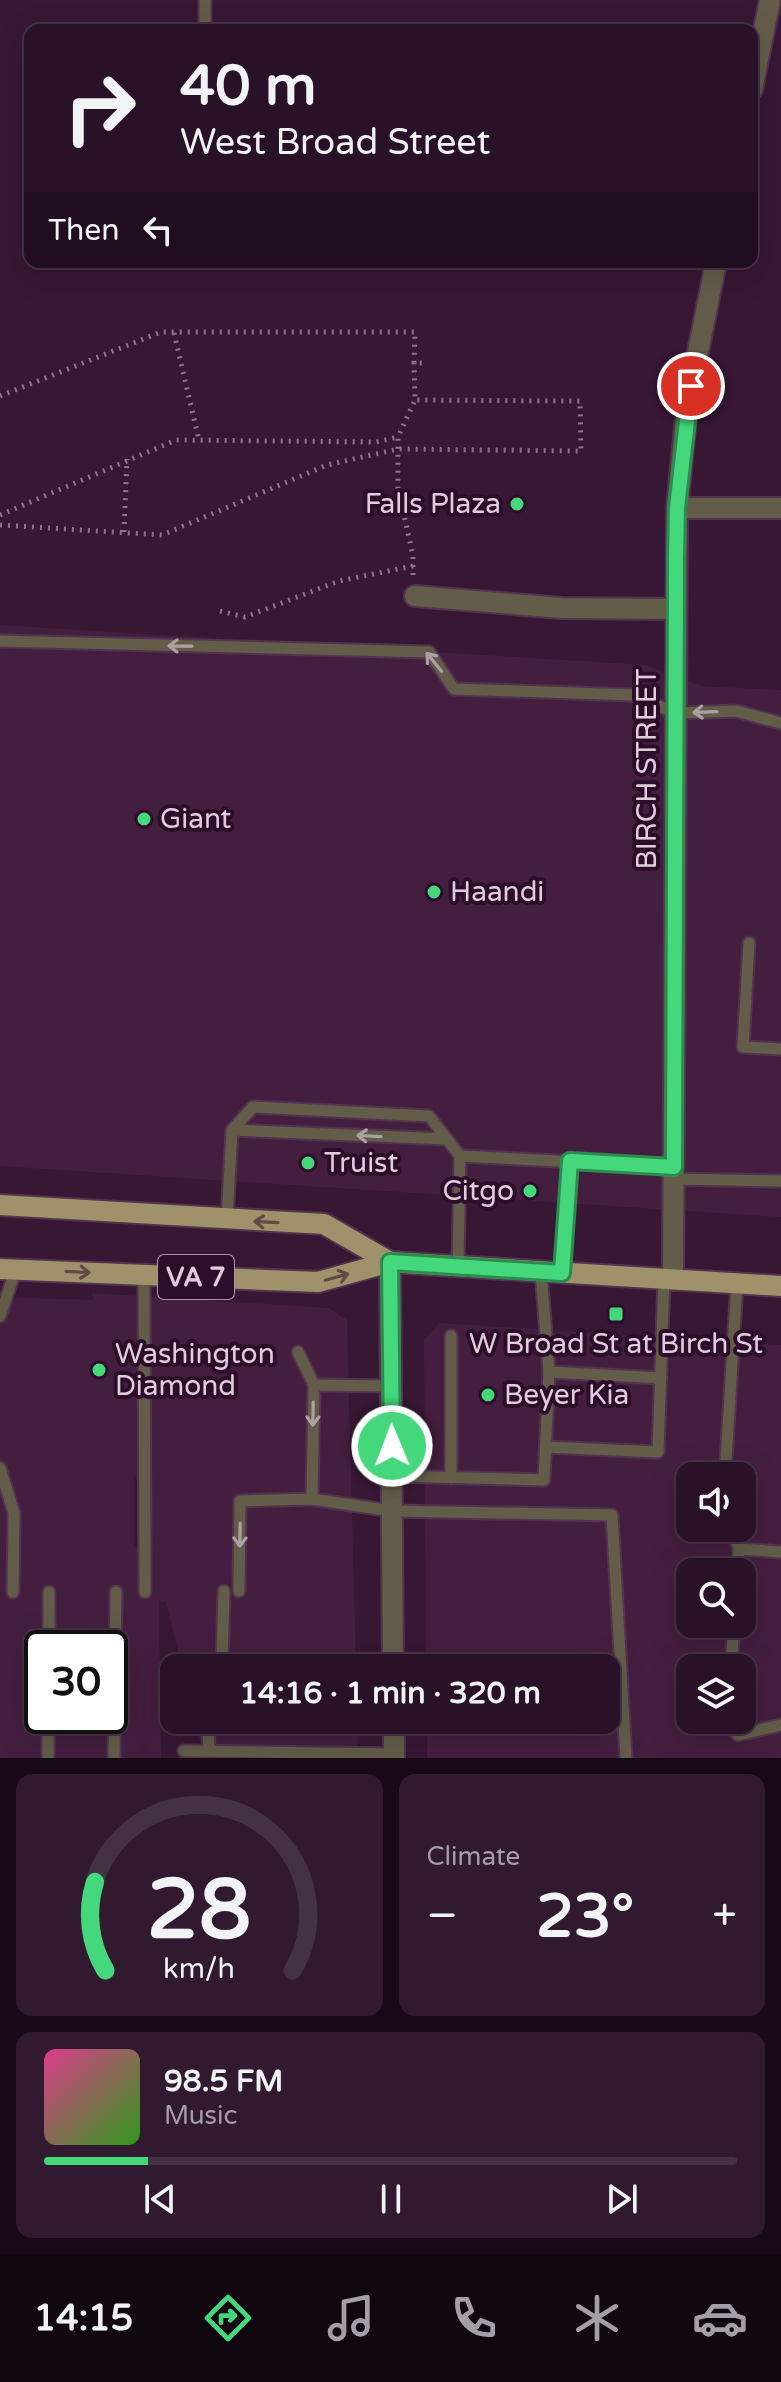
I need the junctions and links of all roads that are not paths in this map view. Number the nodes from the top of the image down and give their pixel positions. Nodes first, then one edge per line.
1 (205, 0) edge
2 (770, 0) edge
3 (205, 24) edge
4 (758, 59) edge
5 (715, 268) edge
6 (677, 508) junction
7 (781, 508) edge
8 (415, 596) road end
9 (675, 609) junction
10 (0, 641) edge
11 (675, 713) junction
12 (781, 723) edge
13 (749, 943) dead end
14 (781, 1049) edge
15 (232, 1130) junction
16 (447, 1139) junction
17 (460, 1156) junction
18 (570, 1161) junction
19 (674, 1173) junction
20 (781, 1181) edge
21 (0, 1205) edge
22 (227, 1220) junction
23 (390, 1262) junction
24 (458, 1266) junction
25 (8, 1269) edge
26 (551, 1272) junction
27 (144, 1275) junction
28 (669, 1280) junction
29 (737, 1283) junction
30 (781, 1286) edge
31 (0, 1316) edge
32 (451, 1336) dead end
33 (298, 1352) dead end
34 (549, 1372) junction
35 (661, 1378) junction
36 (314, 1385) junction
37 (391, 1386) junction
38 (546, 1447) junction
39 (726, 1462) edge
40 (0, 1468) edge
41 (393, 1476) junction
42 (451, 1478) junction
43 (312, 1499) junction
44 (392, 1511) junction
45 (737, 1542) edge
46 (739, 1549) junction
47 (781, 1552) edge
48 (738, 1558) edge
49 (224, 1591) dead end
50 (239, 1591) dead end
51 (13, 1592) dead end
52 (49, 1592) dead end
53 (116, 1592) dead end
54 (145, 1592) dead end
55 (49, 1630) edge
56 (222, 1654) edge
57 (393, 1654) edge
58 (781, 1725) edge
59 (756, 1731) edge
60 (48, 1734) edge
61 (208, 1734) edge
62 (394, 1734) edge
63 (184, 1751) dead end
64 (209, 1751) junction
65 (394, 1756) edge
66 (48, 1758) edge
67 (114, 1758) edge
68 (626, 1758) edge

1 - 3 lane
2 - 4 street
5 - 6 street, BIRCH STREET
6 - 7 street
6 - 9 street, BIRCH STREET
8 - 9 street
9 - 11 street, BIRCH STREET
11 -> 10 lane
12 -> 11 lane
11 - 19 street, BIRCH STREET
13 - 14 lane
16 -> 15 lane
15 - 16 lane
15 - 22 lane
16 - 17 lane
17 - 18 lane
17 - 24 lane
18 - 19 lane
18 - 26 lane
19 - 20 lane
19 - 28 street, BIRCH STREET
21 - 22 main road, VA 7
23 -> 22 main road, VA 7
23 - 24 main road, VA 7
27 -> 23 main road, VA 7
23 - 37 street
24 - 26 main road, VA 7
25 -> 27 main road, VA 7
25 - 31 lane
26 - 28 main road, VA 7
26 - 34 lane
27 - 54 lane
28 - 29 main road, VA 7
28 - 35 lane
29 - 30 main road, VA 7
29 - 39 lane
32 - 42 lane
33 - 36 lane
34 - 35 lane
34 - 38 lane
35 - 38 lane
36 - 37 lane
36 -> 43 lane
37 - 41 street
38 - 42 lane
40 - 51 lane
41 - 42 lane
41 - 44 street
43 - 44 lane
43 -> 50 lane
44 - 57 street
44 - 68 lane
45 - 46 lane
46 - 47 lane
46 - 48 lane
49 - 56 lane
52 - 55 lane
53 - 67 lane
58 - 59 lane
60 - 66 lane
61 - 64 lane
62 - 65 street
63 - 64 lane
64 - 65 lane

